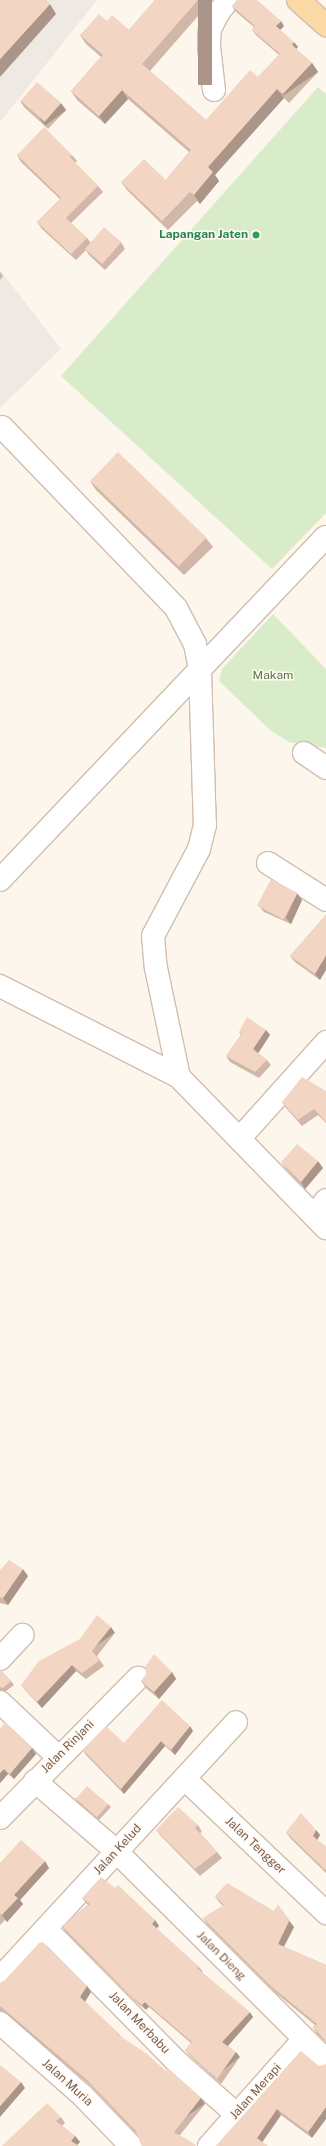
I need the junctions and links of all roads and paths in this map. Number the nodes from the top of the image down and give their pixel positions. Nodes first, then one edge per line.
1 (228, 0) edge
2 (304, 2) edge
3 (326, 25) edge
4 (214, 90) dead end
5 (2, 427) dead end
6 (326, 537) edge
7 (200, 670) junction
8 (304, 753) dead end
9 (326, 768) edge
10 (268, 863) dead end
11 (0, 880) edge
12 (326, 900) edge
13 (0, 986) edge
14 (326, 1042) edge
15 (179, 1077) junction
16 (240, 1138) junction
17 (322, 1215) edge
18 (22, 1635) dead end
19 (0, 1659) edge
20 (138, 1678) dead end
21 (0, 1702) edge
22 (236, 1722) dead end
23 (58, 1757) junction
24 (184, 1779) junction
25 (35, 1781) junction
26 (0, 1818) edge
27 (116, 1851) junction
28 (326, 1913) edge
29 (46, 1929) junction
30 (0, 1978) edge
31 (0, 2023) edge
32 (304, 2039) junction
33 (326, 2060) edge
34 (236, 2114) junction
35 (131, 2146) edge
36 (209, 2146) edge

1 - 4 street
2 - 3 main road
5 - 7 street
6 - 7 street
7 - 11 street
7 - 15 street
8 - 9 street
10 - 12 street
13 - 15 street
14 - 16 street
15 - 16 street
16 - 17 street
18 - 19 street
20 - 23 street, Jalan Rinjani
21 - 23 street
22 - 24 street, Jalan Kelud
23 - 25 street, Jalan Rinjani
24 - 27 street, Jalan Kelud
24 - 28 street, Jalan Tengger
25 - 26 street, Jalan Rinjani
25 - 27 street, Jalan Dieng
27 - 29 street, Jalan Kelud
27 - 32 street, Jalan Dieng
29 - 30 street, Jalan Kelud
29 - 34 street, Jalan Merbabu
31 - 35 street, Jalan Muria
32 - 33 street, Jalan Dieng
32 - 34 street, Jalan Merapi
34 - 36 street, Jalan Merapi

